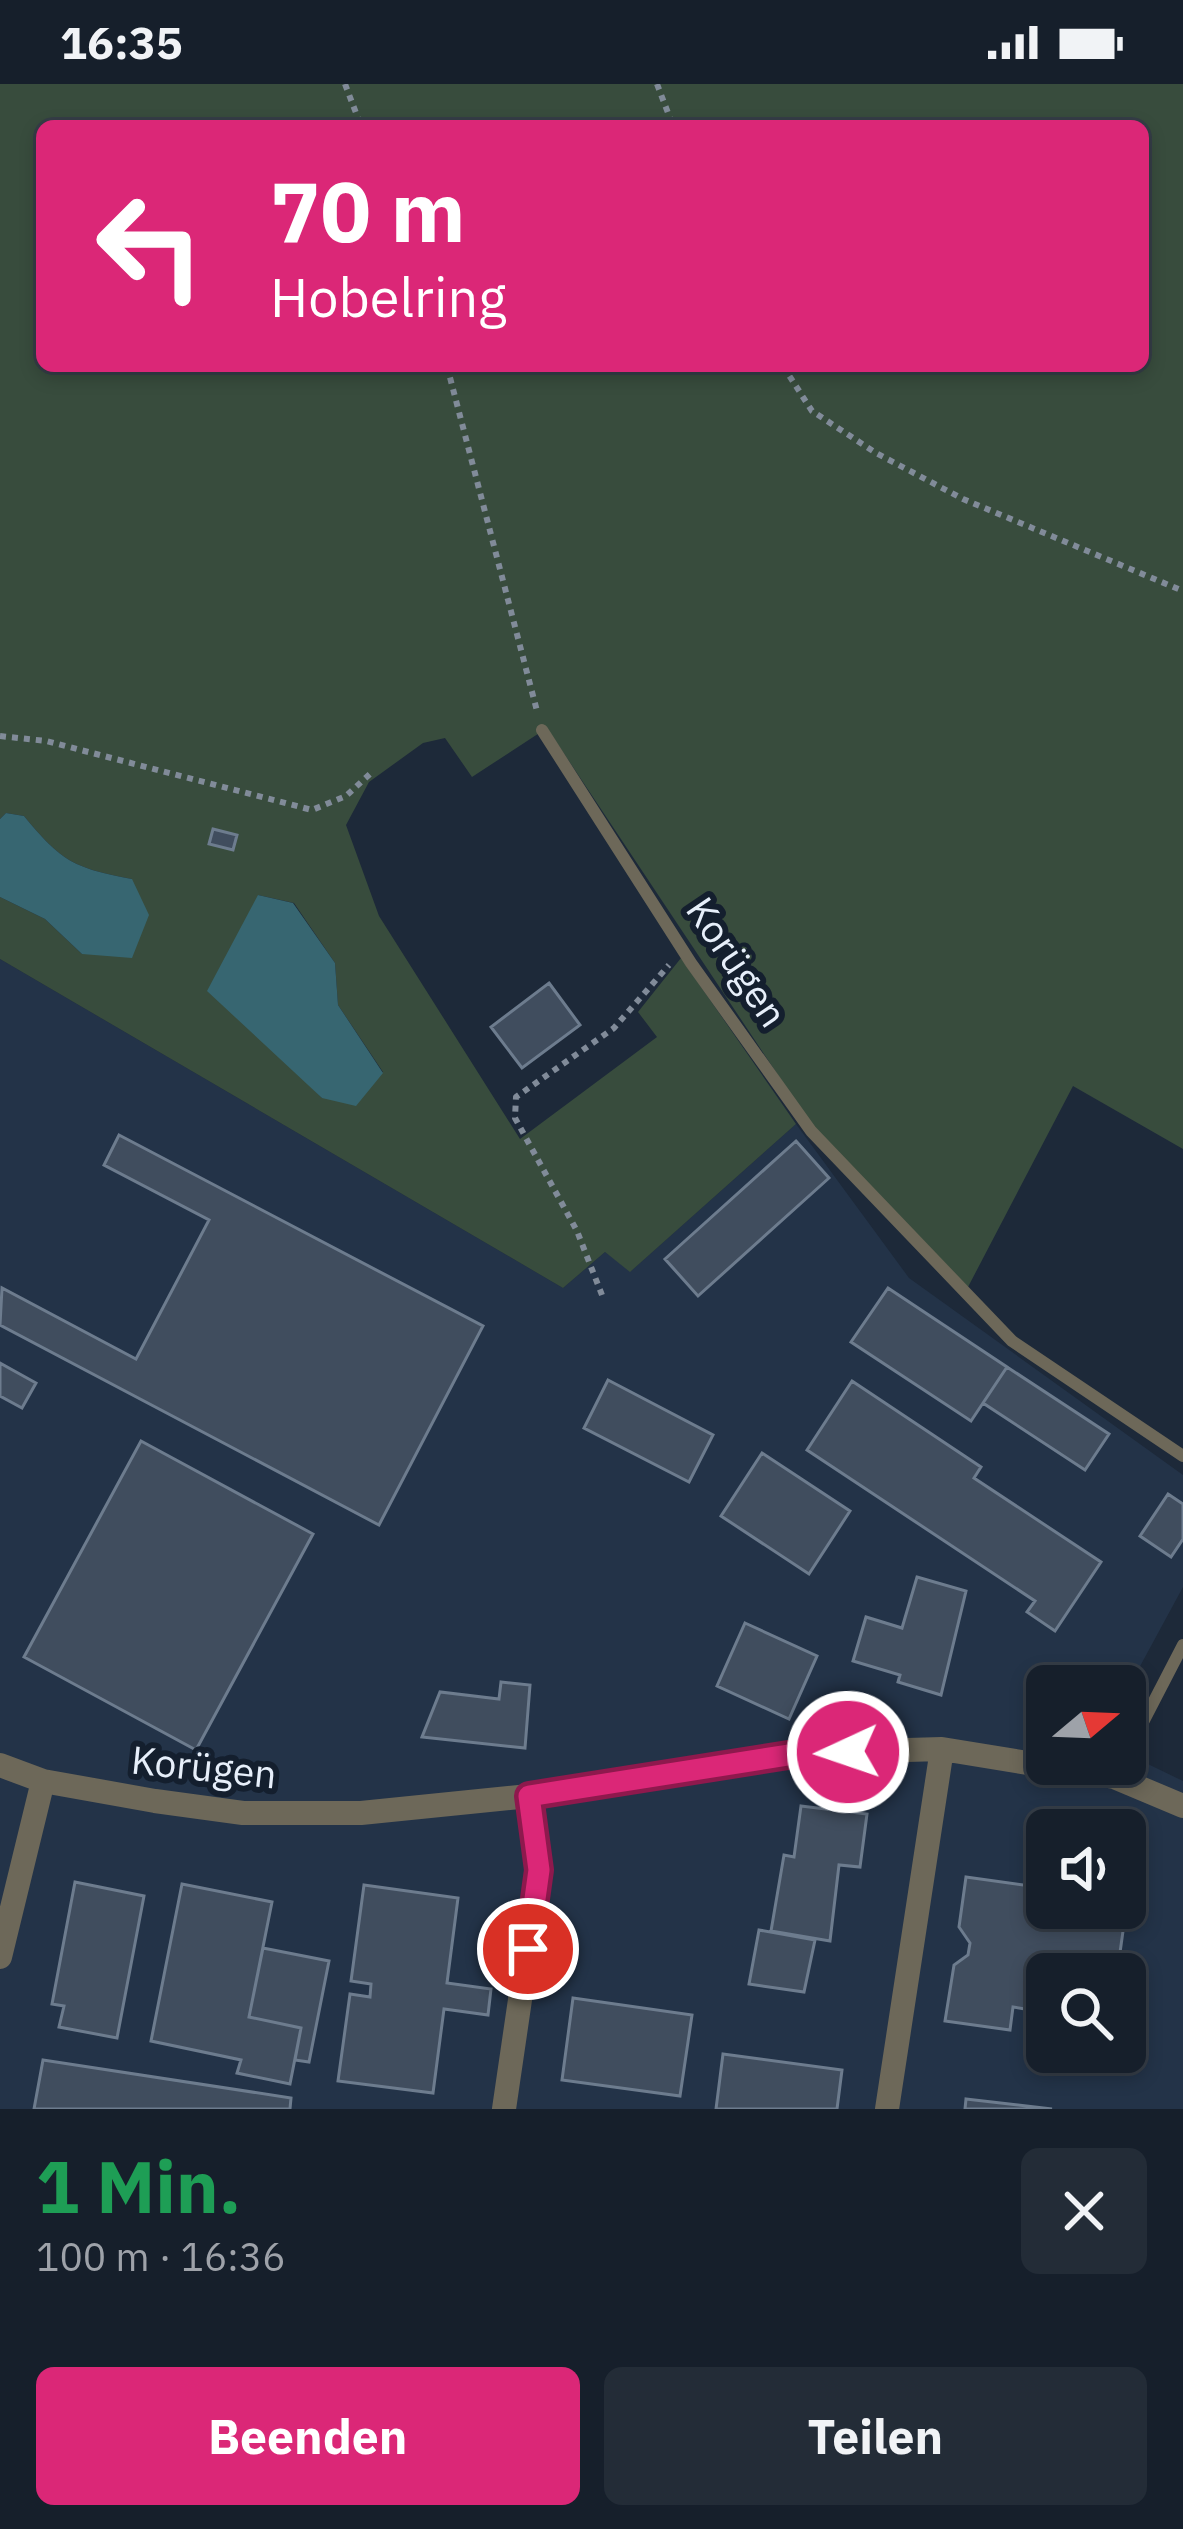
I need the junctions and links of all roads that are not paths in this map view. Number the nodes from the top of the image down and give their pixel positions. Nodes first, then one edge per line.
1 (542, 730) road end
2 (1183, 1456) edge
3 (1183, 1645) edge
4 (1146, 1716) edge
5 (942, 1749) junction
6 (1026, 1757) edge
7 (0, 1765) edge
8 (43, 1781) junction
9 (1146, 1783) edge
10 (529, 1796) junction
11 (1183, 1806) edge
12 (0, 1957) edge
13 (504, 2109) edge
14 (887, 2109) edge

1 - 2 lane, Korügen
3 - 4 lane
5 - 6 street, Korügen
5 - 10 street, Korügen
5 - 14 street
7 - 8 street, Korügen
8 - 10 street, Korügen
8 - 12 street
9 - 11 street, Korügen
10 - 13 street

